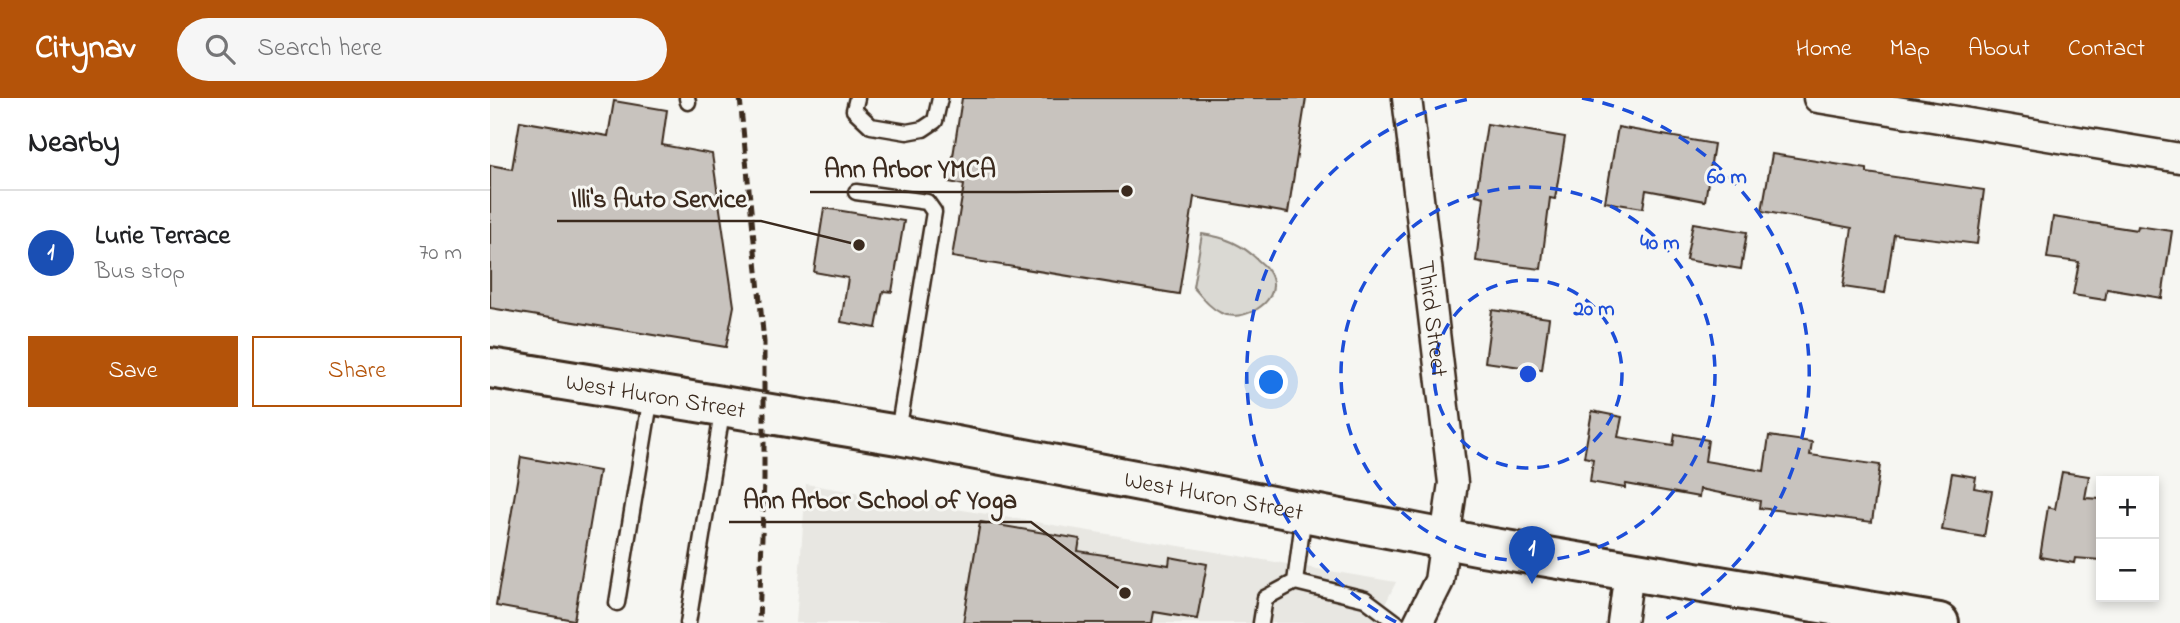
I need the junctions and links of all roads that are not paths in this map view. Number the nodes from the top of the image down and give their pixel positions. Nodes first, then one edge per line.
1 (857, 98) edge
2 (940, 98) edge
3 (1407, 98) edge
4 (1818, 98) edge
5 (2180, 155) edge
6 (856, 192) dead end
7 (490, 368) edge
8 (652, 394) junction
9 (723, 405) junction
10 (898, 435) junction
11 (1304, 512) junction
12 (1446, 539) junction
13 (1629, 572) junction
14 (1295, 582) junction
15 (617, 603) dead end
16 (688, 623) edge
17 (1261, 623) edge
18 (1396, 623) edge
19 (1418, 623) edge
20 (1622, 623) edge
21 (1939, 623) edge

1 - 2 lane
3 - 12 street, Third Street
4 - 5 street
6 - 10 lane
7 - 8 main road, West Huron Street
8 - 9 main road, West Huron Street
8 - 15 lane
9 - 10 main road, West Huron Street
9 - 16 lane
10 - 11 main road, West Huron Street
11 - 12 main road, West Huron Street
11 - 14 lane
12 - 13 main road, West Huron Street
12 - 19 street, Third Street
13 - 20 street
13 - 21 main road, West Huron Street
14 - 17 lane
14 - 18 lane

